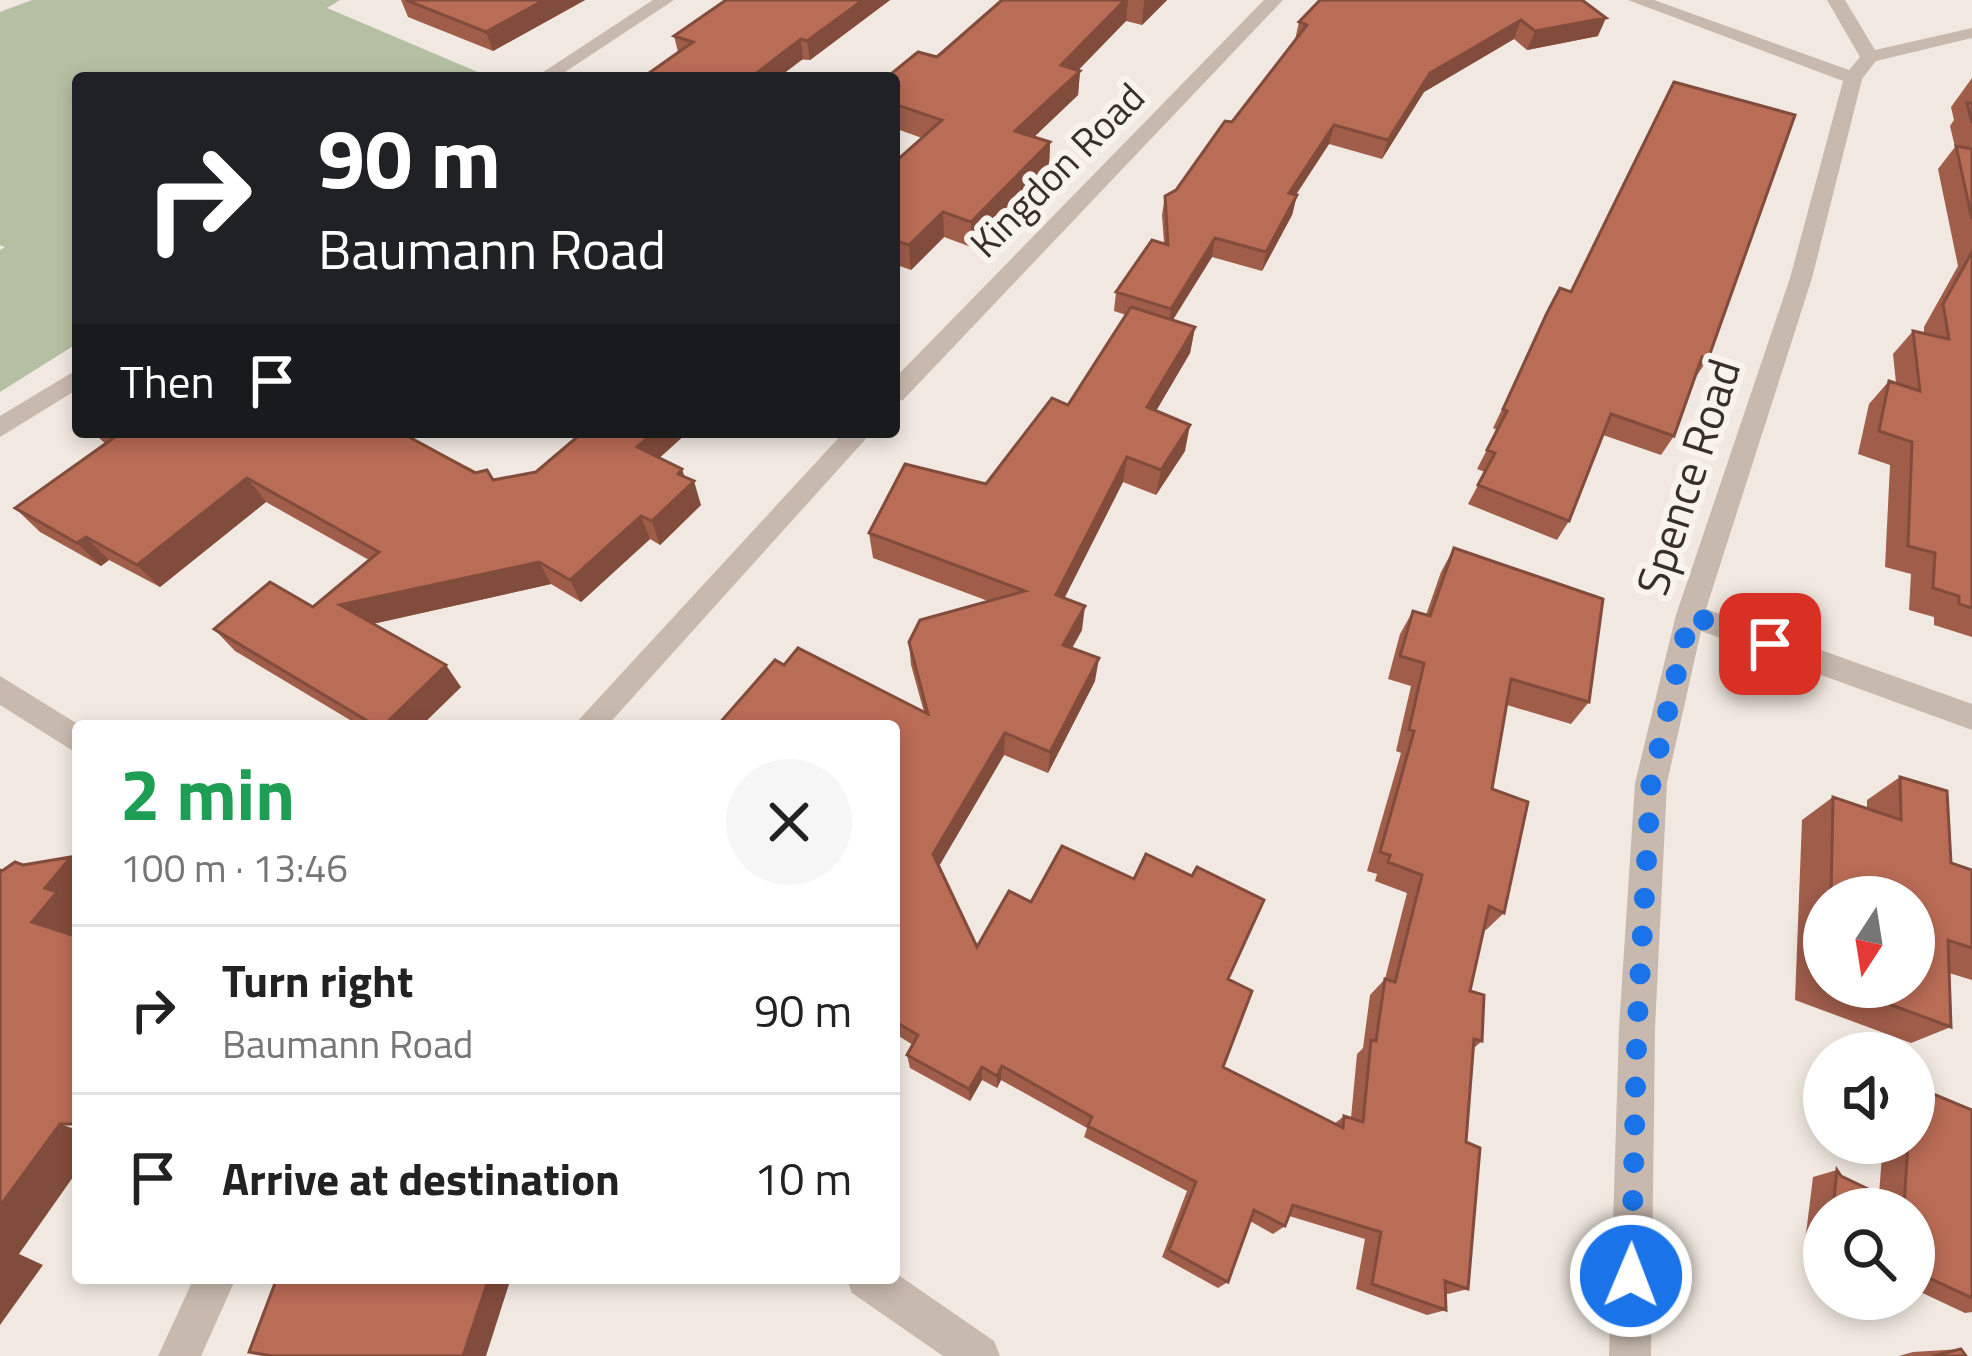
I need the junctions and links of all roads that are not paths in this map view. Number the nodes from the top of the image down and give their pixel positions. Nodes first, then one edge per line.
1 (665, 0) edge
2 (1274, 0) edge
3 (1637, 0) edge
4 (1837, 0) edge
5 (1972, 33) edge
6 (1862, 68) junction
7 (553, 72) edge
8 (72, 381) edge
9 (900, 388) edge
10 (0, 428) edge
11 (853, 438) edge
12 (1690, 615) junction
13 (6, 703) edge
14 (1972, 717) edge
15 (594, 720) edge
16 (72, 738) edge
17 (212, 1284) edge
18 (876, 1284) edge
19 (179, 1356) edge
20 (979, 1356) edge
21 (1630, 1356) edge

1 - 7 street
2 - 9 street, Kingdon Road
3 - 6 street
4 - 6 street
5 - 6 street
6 - 12 street, Spence Road
8 - 10 street
11 - 15 street
12 - 14 street
12 - 21 street, Spence Road
13 - 16 street
17 - 19 street
18 - 20 street

